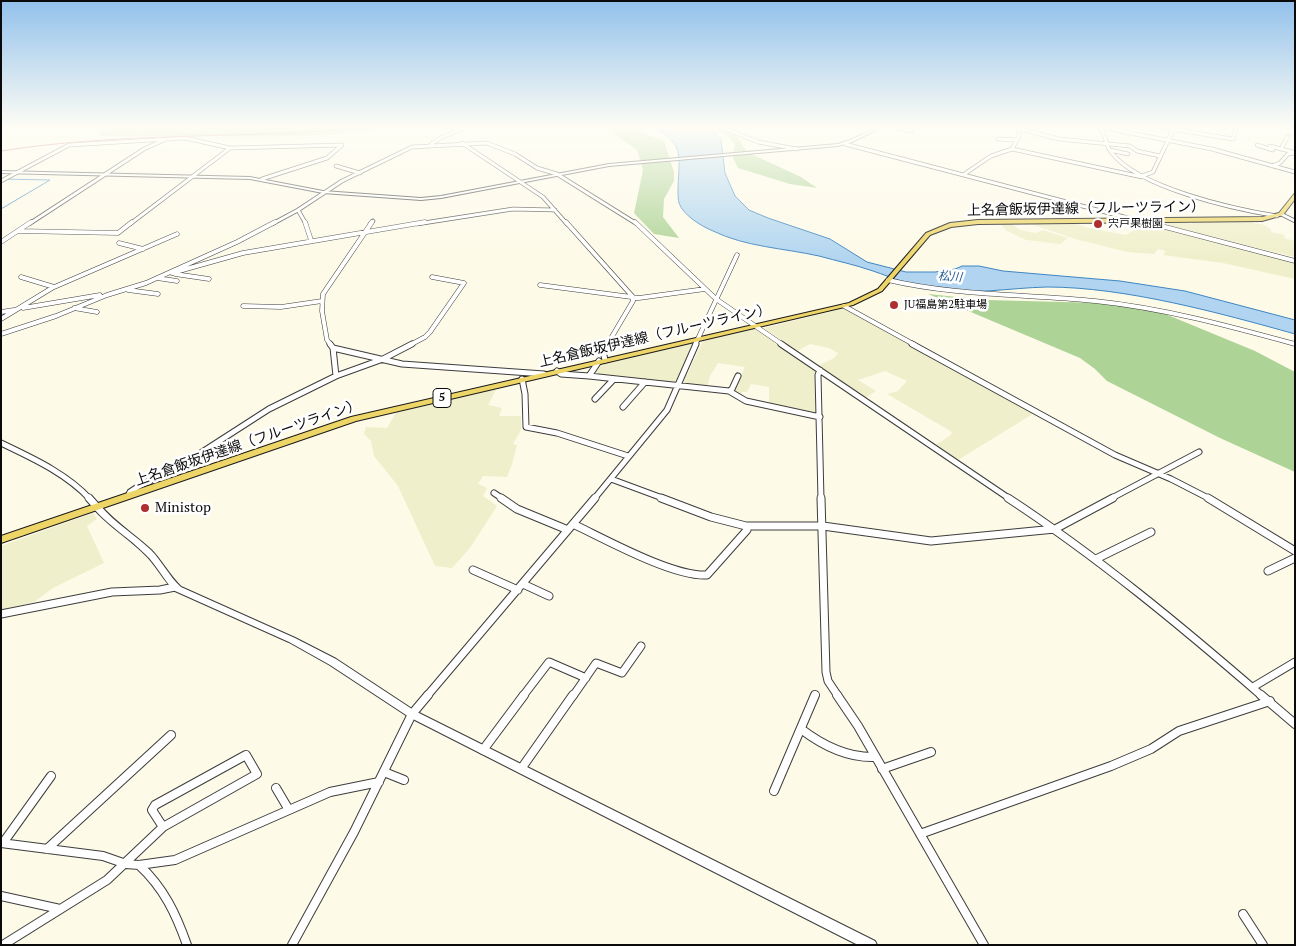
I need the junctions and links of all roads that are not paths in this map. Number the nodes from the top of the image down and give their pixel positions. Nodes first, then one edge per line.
1 (18, 172) edge
2 (24, 172) edge
3 (108, 172) edge
4 (197, 172) edge
5 (283, 172) edge
6 (357, 172) edge
7 (505, 172) edge
8 (551, 172) edge
9 (569, 172) edge
10 (956, 172) edge
11 (966, 172) edge
12 (1118, 172) edge
13 (1136, 172) edge
14 (1152, 172) edge
15 (360, 173) joint
16 (105, 174) junction
17 (557, 174) junction
18 (963, 174) junction
19 (192, 176) junction
20 (1143, 177) junction
21 (262, 179) junction
22 (1, 181) edge
23 (519, 182) junction
24 (323, 192) junction
25 (1294, 197) edge
26 (298, 210) junction
27 (555, 210) junction
28 (1279, 215) junction
29 (1136, 220) junction
30 (373, 221) dead end
31 (1295, 221) edge
32 (18, 231) junction
33 (365, 232) junction
34 (177, 234) dead end
35 (311, 240) junction
36 (1, 242) edge
37 (119, 244) dead end
38 (143, 249) junction
39 (737, 254) dead end
40 (1287, 256) dead end
41 (1295, 260) edge
42 (169, 273) junction
43 (22, 277) dead end
44 (432, 277) dead end
45 (158, 278) junction
46 (209, 279) dead end
47 (888, 280) junction
48 (177, 281) dead end
49 (540, 285) dead end
50 (54, 287) junction
51 (126, 289) junction
52 (705, 289) junction
53 (112, 293) junction
54 (158, 294) dead end
55 (634, 297) junction
56 (716, 299) junction
57 (322, 301) junction
58 (243, 306) dead end
59 (844, 306) junction
60 (74, 308) junction
61 (18, 309) junction
62 (1, 312) edge
63 (97, 312) dead end
64 (1, 319) edge
65 (755, 326) junction
66 (1, 334) edge
67 (699, 338) junction
68 (1295, 344) edge
69 (333, 348) junction
70 (382, 359) junction
71 (602, 360) junction
72 (820, 370) junction
73 (557, 371) junction
74 (544, 374) junction
75 (336, 376) junction
76 (589, 376) junction
77 (738, 376) dead end
78 (522, 379) junction
79 (614, 379) junction
80 (645, 382) junction
81 (678, 386) junction
82 (729, 391) junction
83 (595, 399) dead end
84 (623, 407) dead end
85 (820, 417) junction
86 (1, 443) edge
87 (1199, 452) dead end
88 (628, 456) junction
89 (1157, 473) junction
90 (611, 479) junction
91 (494, 493) dead end
92 (128, 496) junction
93 (97, 507) junction
94 (573, 524) junction
95 (746, 526) junction
96 (823, 526) junction
97 (1055, 529) junction
98 (568, 530) junction
99 (1151, 532) dead end
100 (1, 540) edge
101 (1295, 552) edge
102 (1295, 558) edge
103 (1096, 559) junction
104 (473, 570) dead end
105 (1268, 571) dead end
106 (175, 587) junction
107 (520, 587) junction
108 (549, 596) dead end
109 (1, 614) edge
110 (641, 646) dead end
111 (1295, 662) edge
112 (586, 678) junction
113 (1253, 687) junction
114 (815, 695) dead end
115 (1270, 701) junction
116 (412, 714) junction
117 (1295, 724) edge
118 (800, 729) junction
119 (171, 734) dead end
120 (483, 750) junction
121 (930, 752) dead end
122 (875, 757) junction
123 (521, 769) junction
124 (882, 769) junction
125 (384, 772) junction
126 (51, 776) dead end
127 (404, 780) dead end
128 (379, 782) junction
129 (276, 788) dead end
130 (774, 791) dead end
131 (289, 810) junction
132 (163, 827) junction
133 (920, 834) junction
134 (2, 843) edge
135 (47, 849) junction
136 (126, 864) junction
137 (139, 865) junction
138 (1, 896) edge
139 (60, 909) junction
140 (1243, 914) dead end
141 (3, 945) edge
142 (187, 945) edge
143 (292, 945) edge
144 (871, 945) edge
145 (984, 945) edge
146 (1263, 945) edge

1 - 22 street
2 - 16 street
3 - 16 street
4 - 19 street
5 - 21 street
6 - 15 street
7 - 23 street
8 - 17 street
9 - 17 street
10 - 18 street
11 - 18 street
12 - 20 street
13 - 20 street
14 - 20 street
15 - 24 street
16 - 19 street
16 - 32 street
17 - 23 street
17 - 52 street
18 - 29 street
19 - 21 street
19 - 32 street
20 - 28 street
21 - 24 street
23 - 24 street
23 - 27 street
24 - 26 street
25 - 28 main road
26 - 35 street
26 - 42 street
27 - 33 street
27 - 55 street
28 - 29 main road, 上名倉飯坂伊達線（フルーツライン） / 5
28 - 31 street
29 - 41 street
29 - 47 main road, 上名倉飯坂伊達線（フルーツライン） / 5
30 - 33 street
32 - 36 street
33 - 35 street
33 - 57 street
34 - 38 street
35 - 42 street
37 - 38 street
38 - 50 street
39 - 56 street
40 - 41 street
42 - 45 street
42 - 46 street
43 - 50 street
44 - 70 street
45 - 48 street
45 - 51 street
47 - 59 main road, 上名倉飯坂伊達線（フルーツライン） / 5
47 - 68 street
49 - 55 street
50 - 61 street
51 - 53 street
51 - 54 street
52 - 55 street
52 - 56 street
53 - 60 street
53 - 61 street
55 - 71 street
56 - 65 street
56 - 67 street
57 - 58 street
57 - 69 street
59 - 65 main road, 上名倉飯坂伊達線（フルーツライン） / 5
59 - 89 street
60 - 63 street
60 - 66 street
61 - 62 street
61 - 64 street
65 - 67 main road, 上名倉飯坂伊達線（フルーツライン） / 5
65 - 72 street
67 - 71 main road, 上名倉飯坂伊達線（フルーツライン） / 5
67 - 81 street
69 - 70 street
69 - 75 street
70 - 74 street
70 - 75 street
71 - 73 main road, 上名倉飯坂伊達線（フルーツライン） / 5
71 - 76 street
72 - 85 street
72 - 97 street
73 - 74 main road, 上名倉飯坂伊達線（フルーツライン） / 5
73 - 76 street
74 - 78 main road, 上名倉飯坂伊達線（フルーツライン） / 5
75 - 92 street
76 - 79 street
77 - 82 street
78 - 88 street
78 - 92 main road, 上名倉飯坂伊達線（フルーツライン） / 5
79 - 80 street
79 - 83 street
80 - 81 street
80 - 84 street
81 - 82 street
81 - 88 street
82 - 85 street
85 - 96 street
86 - 93 street
87 - 89 street
88 - 90 street
89 - 97 street
89 - 101 street
90 - 94 street
90 - 95 street
91 - 98 street
92 - 93 main road, 上名倉飯坂伊達線（フルーツライン） / 5
93 - 100 main road, 上名倉飯坂伊達線（フルーツライン） / 5
93 - 106 street
94 - 95 street
94 - 98 street
95 - 96 street
96 - 97 street
96 - 122 street
97 - 103 street
98 - 107 street
99 - 103 street
102 - 105 street
103 - 113 street
104 - 107 street
106 - 109 street
106 - 116 street
107 - 108 street
107 - 116 street
110 - 112 street
111 - 113 street
112 - 120 street
112 - 123 street
113 - 115 street
114 - 118 street
115 - 117 street
115 - 133 street
116 - 120 street
116 - 125 street
118 - 122 street
118 - 130 street
119 - 135 street
120 - 123 street
121 - 124 street
122 - 124 street
123 - 144 street
124 - 133 street
125 - 127 street
125 - 128 street
126 - 134 street
128 - 131 street
128 - 143 street
129 - 131 street
131 - 137 street
132 - 132 street
132 - 136 street
133 - 145 street
134 - 135 street
135 - 136 street
136 - 137 street
136 - 139 street
137 - 142 street
138 - 139 street
139 - 141 street
140 - 146 street

